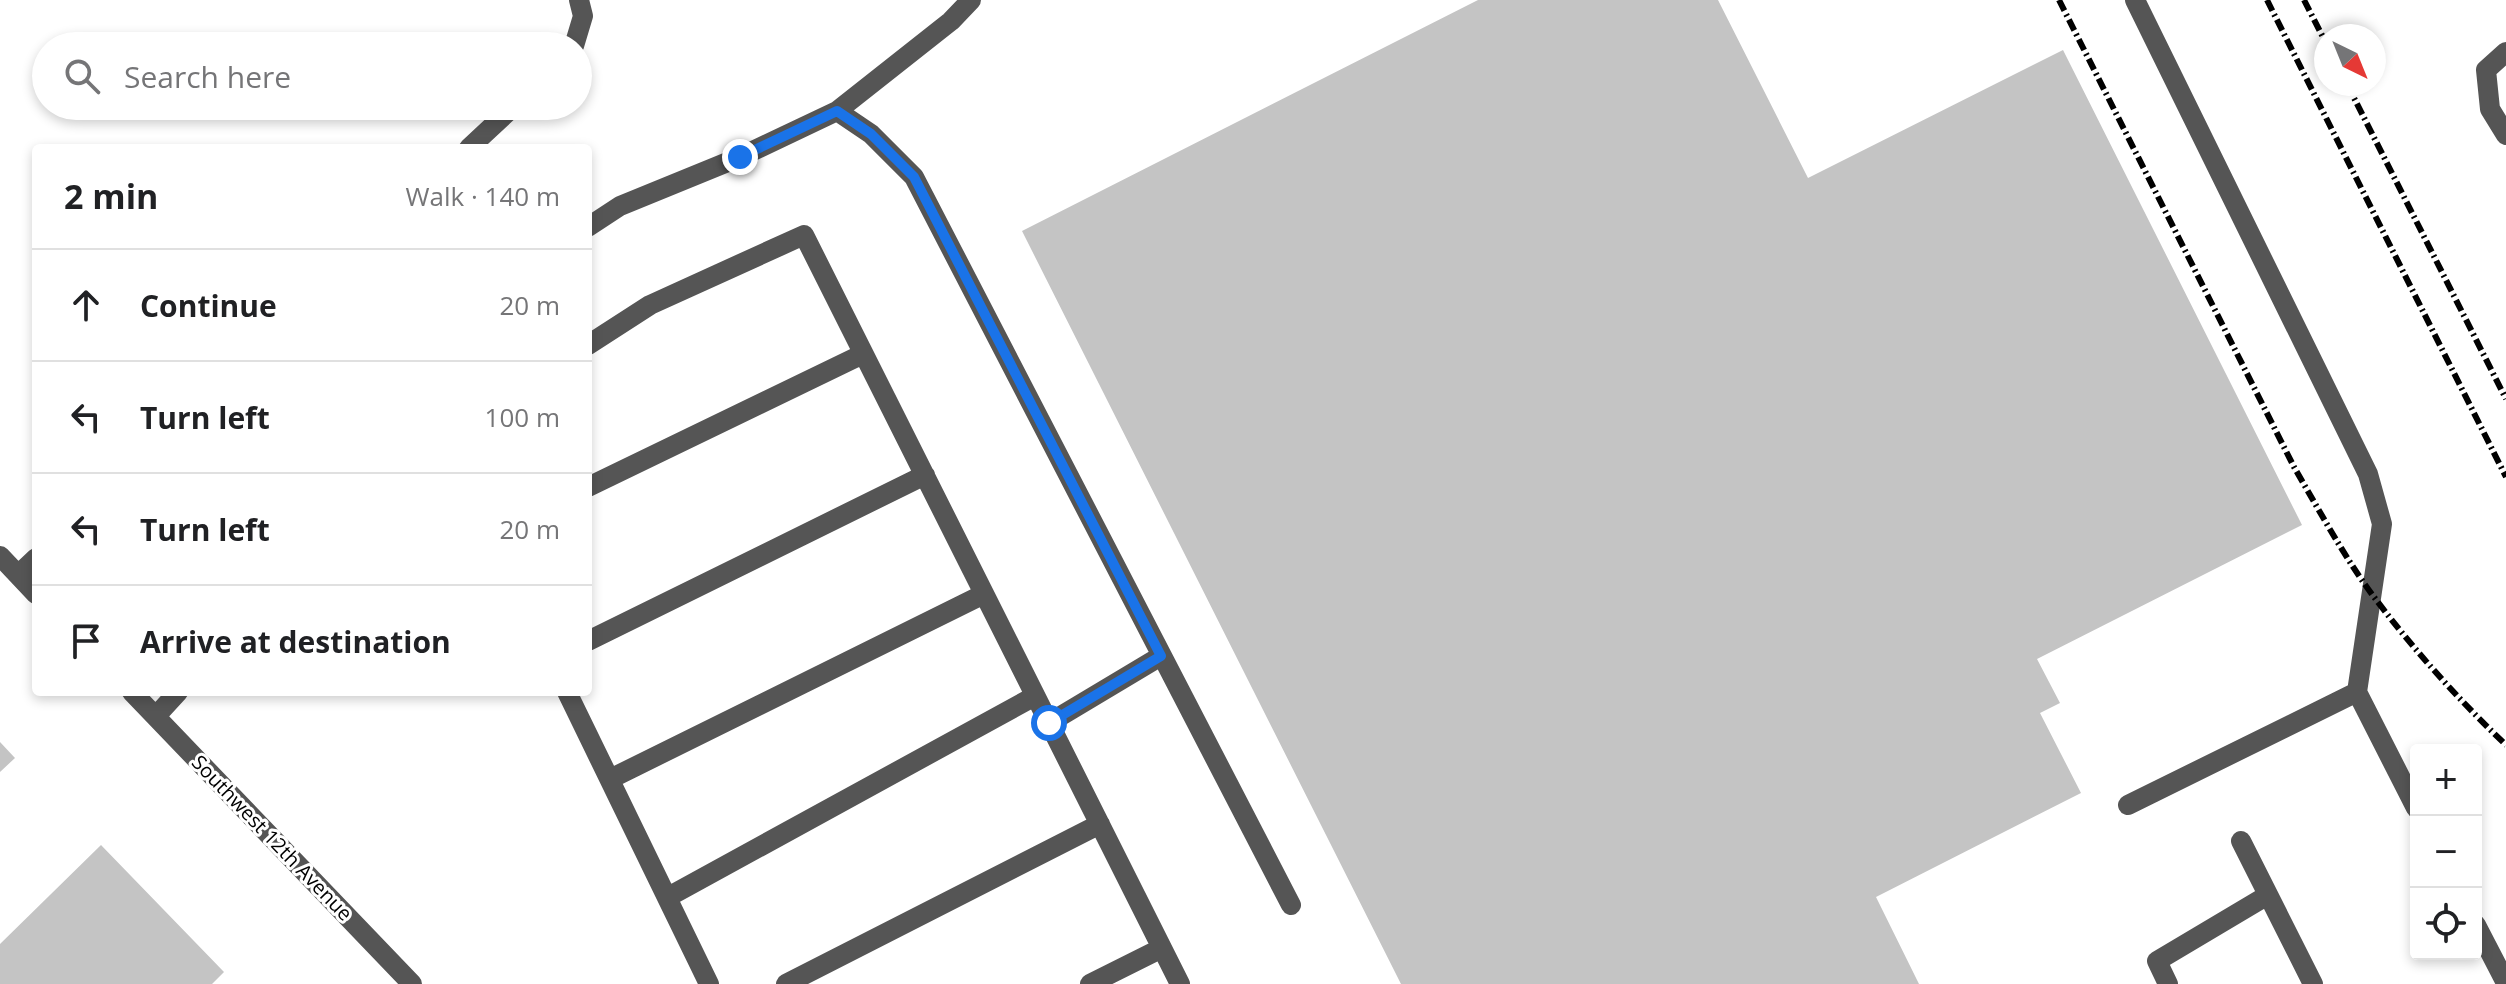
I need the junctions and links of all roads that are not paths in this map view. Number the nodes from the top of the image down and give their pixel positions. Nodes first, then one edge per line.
1 (579, 0) edge
2 (971, 0) edge
3 (2135, 0) edge
4 (578, 32) edge
5 (2506, 52) edge
6 (837, 111) junction
7 (499, 120) edge
8 (2506, 135) edge
9 (473, 144) edge
10 (592, 224) edge
11 (592, 342) edge
12 (863, 354) junction
13 (925, 475) junction
14 (592, 485) edge
15 (0, 556) edge
16 (32, 562) edge
17 (18, 575) junction
18 (32, 590) edge
19 (984, 594) junction
20 (592, 639) edge
21 (1161, 656) junction
22 (2357, 692) junction
23 (136, 696) edge
24 (174, 696) edge
25 (569, 696) edge
26 (1035, 696) junction
27 (156, 716) junction
28 (1049, 723) junction
29 (610, 779) junction
30 (2410, 796) edge
31 (2128, 805) dead end
32 (1100, 824) junction
33 (2241, 841) dead end
34 (2268, 895) junction
35 (668, 897) junction
36 (1291, 905) dead end
37 (2482, 937) edge
38 (1162, 948) junction
39 (2506, 983) edge
40 (412, 984) edge
41 (709, 984) edge
42 (786, 984) edge
43 (1090, 984) edge
44 (1180, 984) edge
45 (2168, 984) edge
46 (2313, 984) edge

1 - 4 street
2 - 6 street
3 - 22 street
5 - 8 street
6 - 10 street
6 - 21 street
7 - 9 street
11 - 12 street
12 - 13 street
12 - 14 street
13 - 19 street
13 - 20 street
15 - 17 street
16 - 17 street
17 - 18 street
19 - 26 street
19 - 29 street
21 - 28 street
21 - 36 street
22 - 30 street
22 - 31 street
23 - 27 street, Southwest 12th Avenue
24 - 27 street
25 - 29 street
26 - 28 street
26 - 35 street
27 - 40 street, Southwest 12th Avenue
28 - 32 street
29 - 35 street
32 - 38 street
32 - 42 street
33 - 34 street
34 - 45 street
34 - 46 street
35 - 41 street
37 - 39 street
38 - 43 street
38 - 44 street

